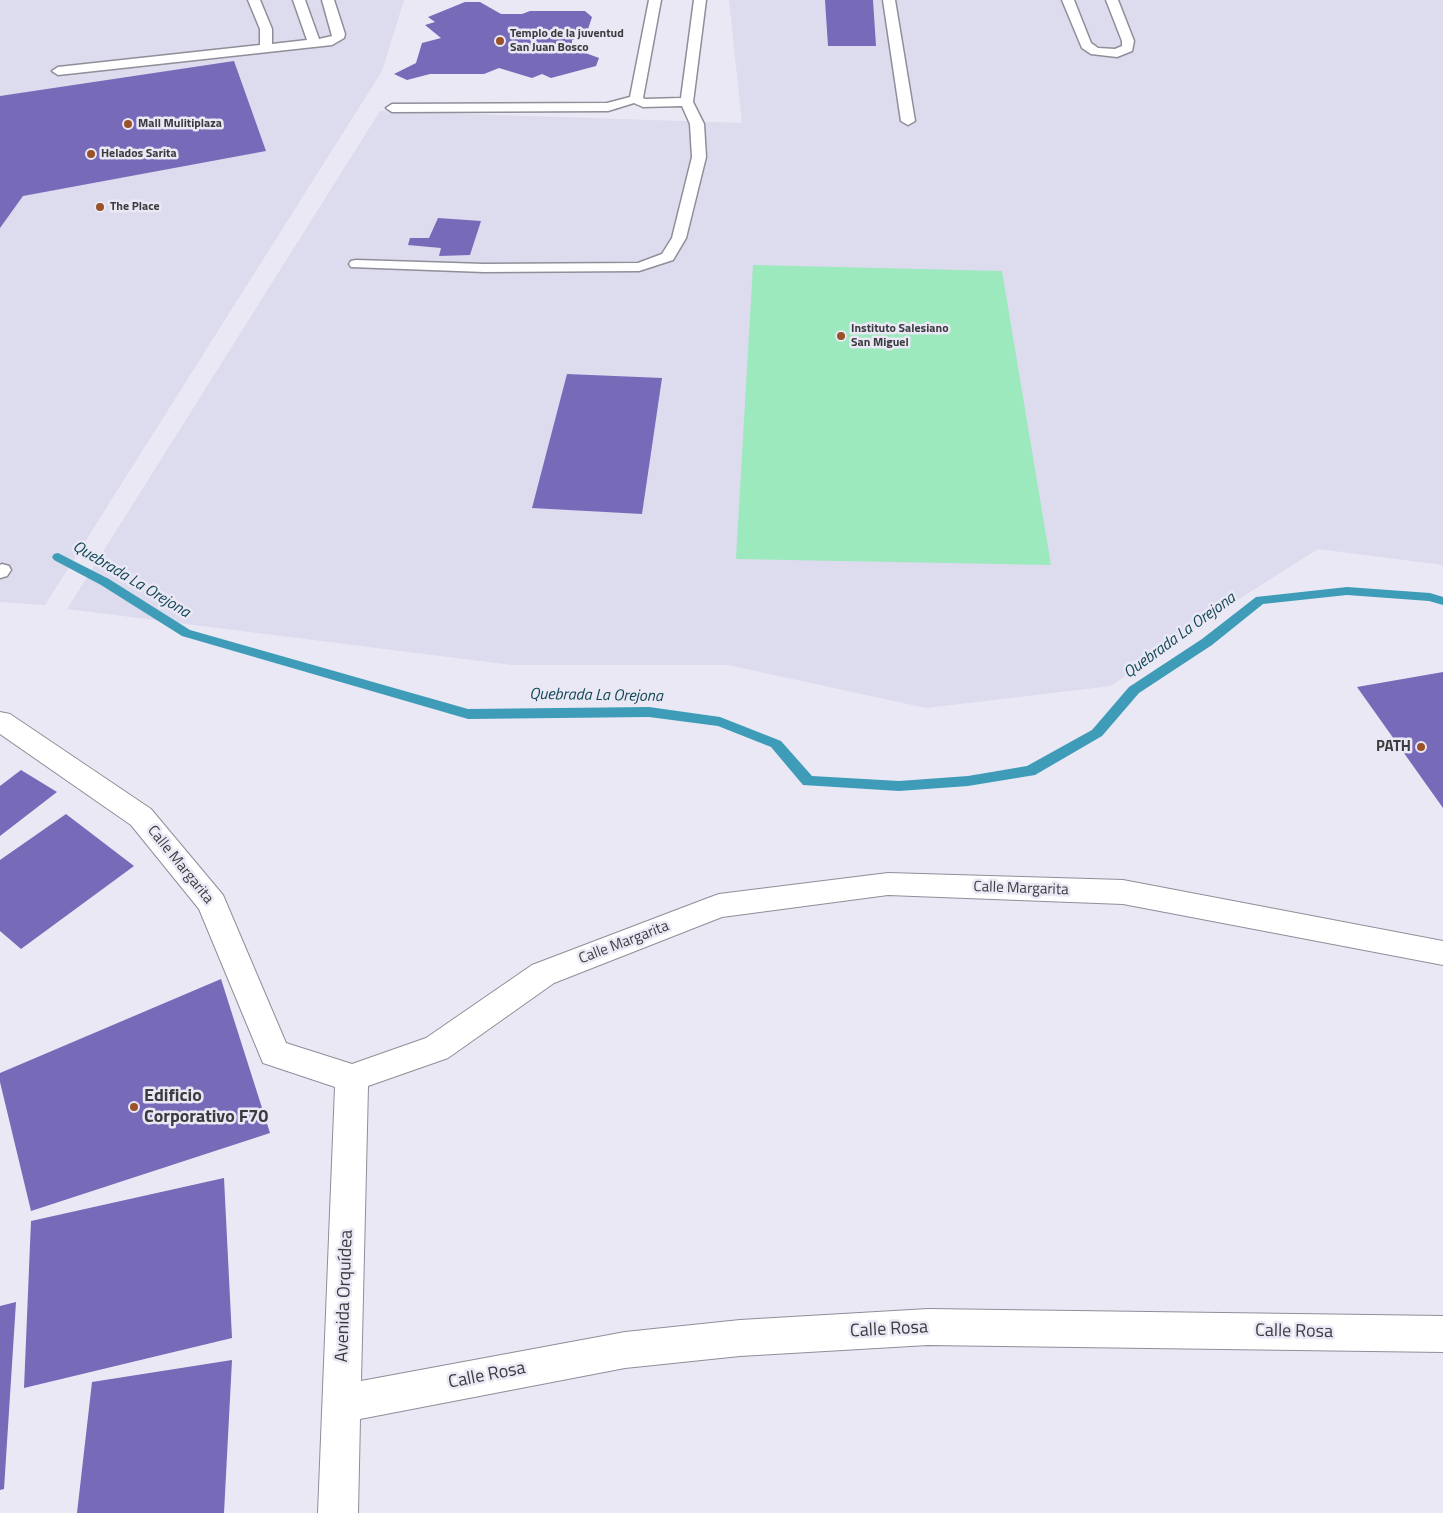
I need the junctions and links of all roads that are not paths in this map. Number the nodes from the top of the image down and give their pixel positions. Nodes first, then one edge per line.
1 (254, 0) edge
2 (299, 0) edge
3 (328, 0) edge
4 (655, 0) edge
5 (700, 0) edge
6 (889, 0) edge
7 (1068, 0) edge
8 (1112, 0) edge
9 (314, 43) junction
10 (266, 48) junction
11 (58, 70) dead end
12 (636, 99) junction
13 (687, 102) junction
14 (392, 108) dead end
15 (908, 121) dead end
16 (356, 264) dead end
17 (0, 721) edge
18 (1443, 953) edge
19 (352, 1078) junction
20 (1443, 1334) edge
21 (341, 1404) junction
22 (338, 1513) edge

1 - 10 lane
2 - 9 lane
3 - 9 lane
4 - 12 lane
5 - 13 lane
6 - 15 lane
7 - 8 lane
9 - 10 lane
10 - 11 lane
12 - 13 lane
12 - 14 lane
13 - 16 lane
17 - 19 street, Calle Margarita
18 - 19 street, Calle Margarita
19 - 21 street, Avenida Orquídea
20 - 21 street, Calle Rosa
21 - 22 street, Avenida Orquídea

